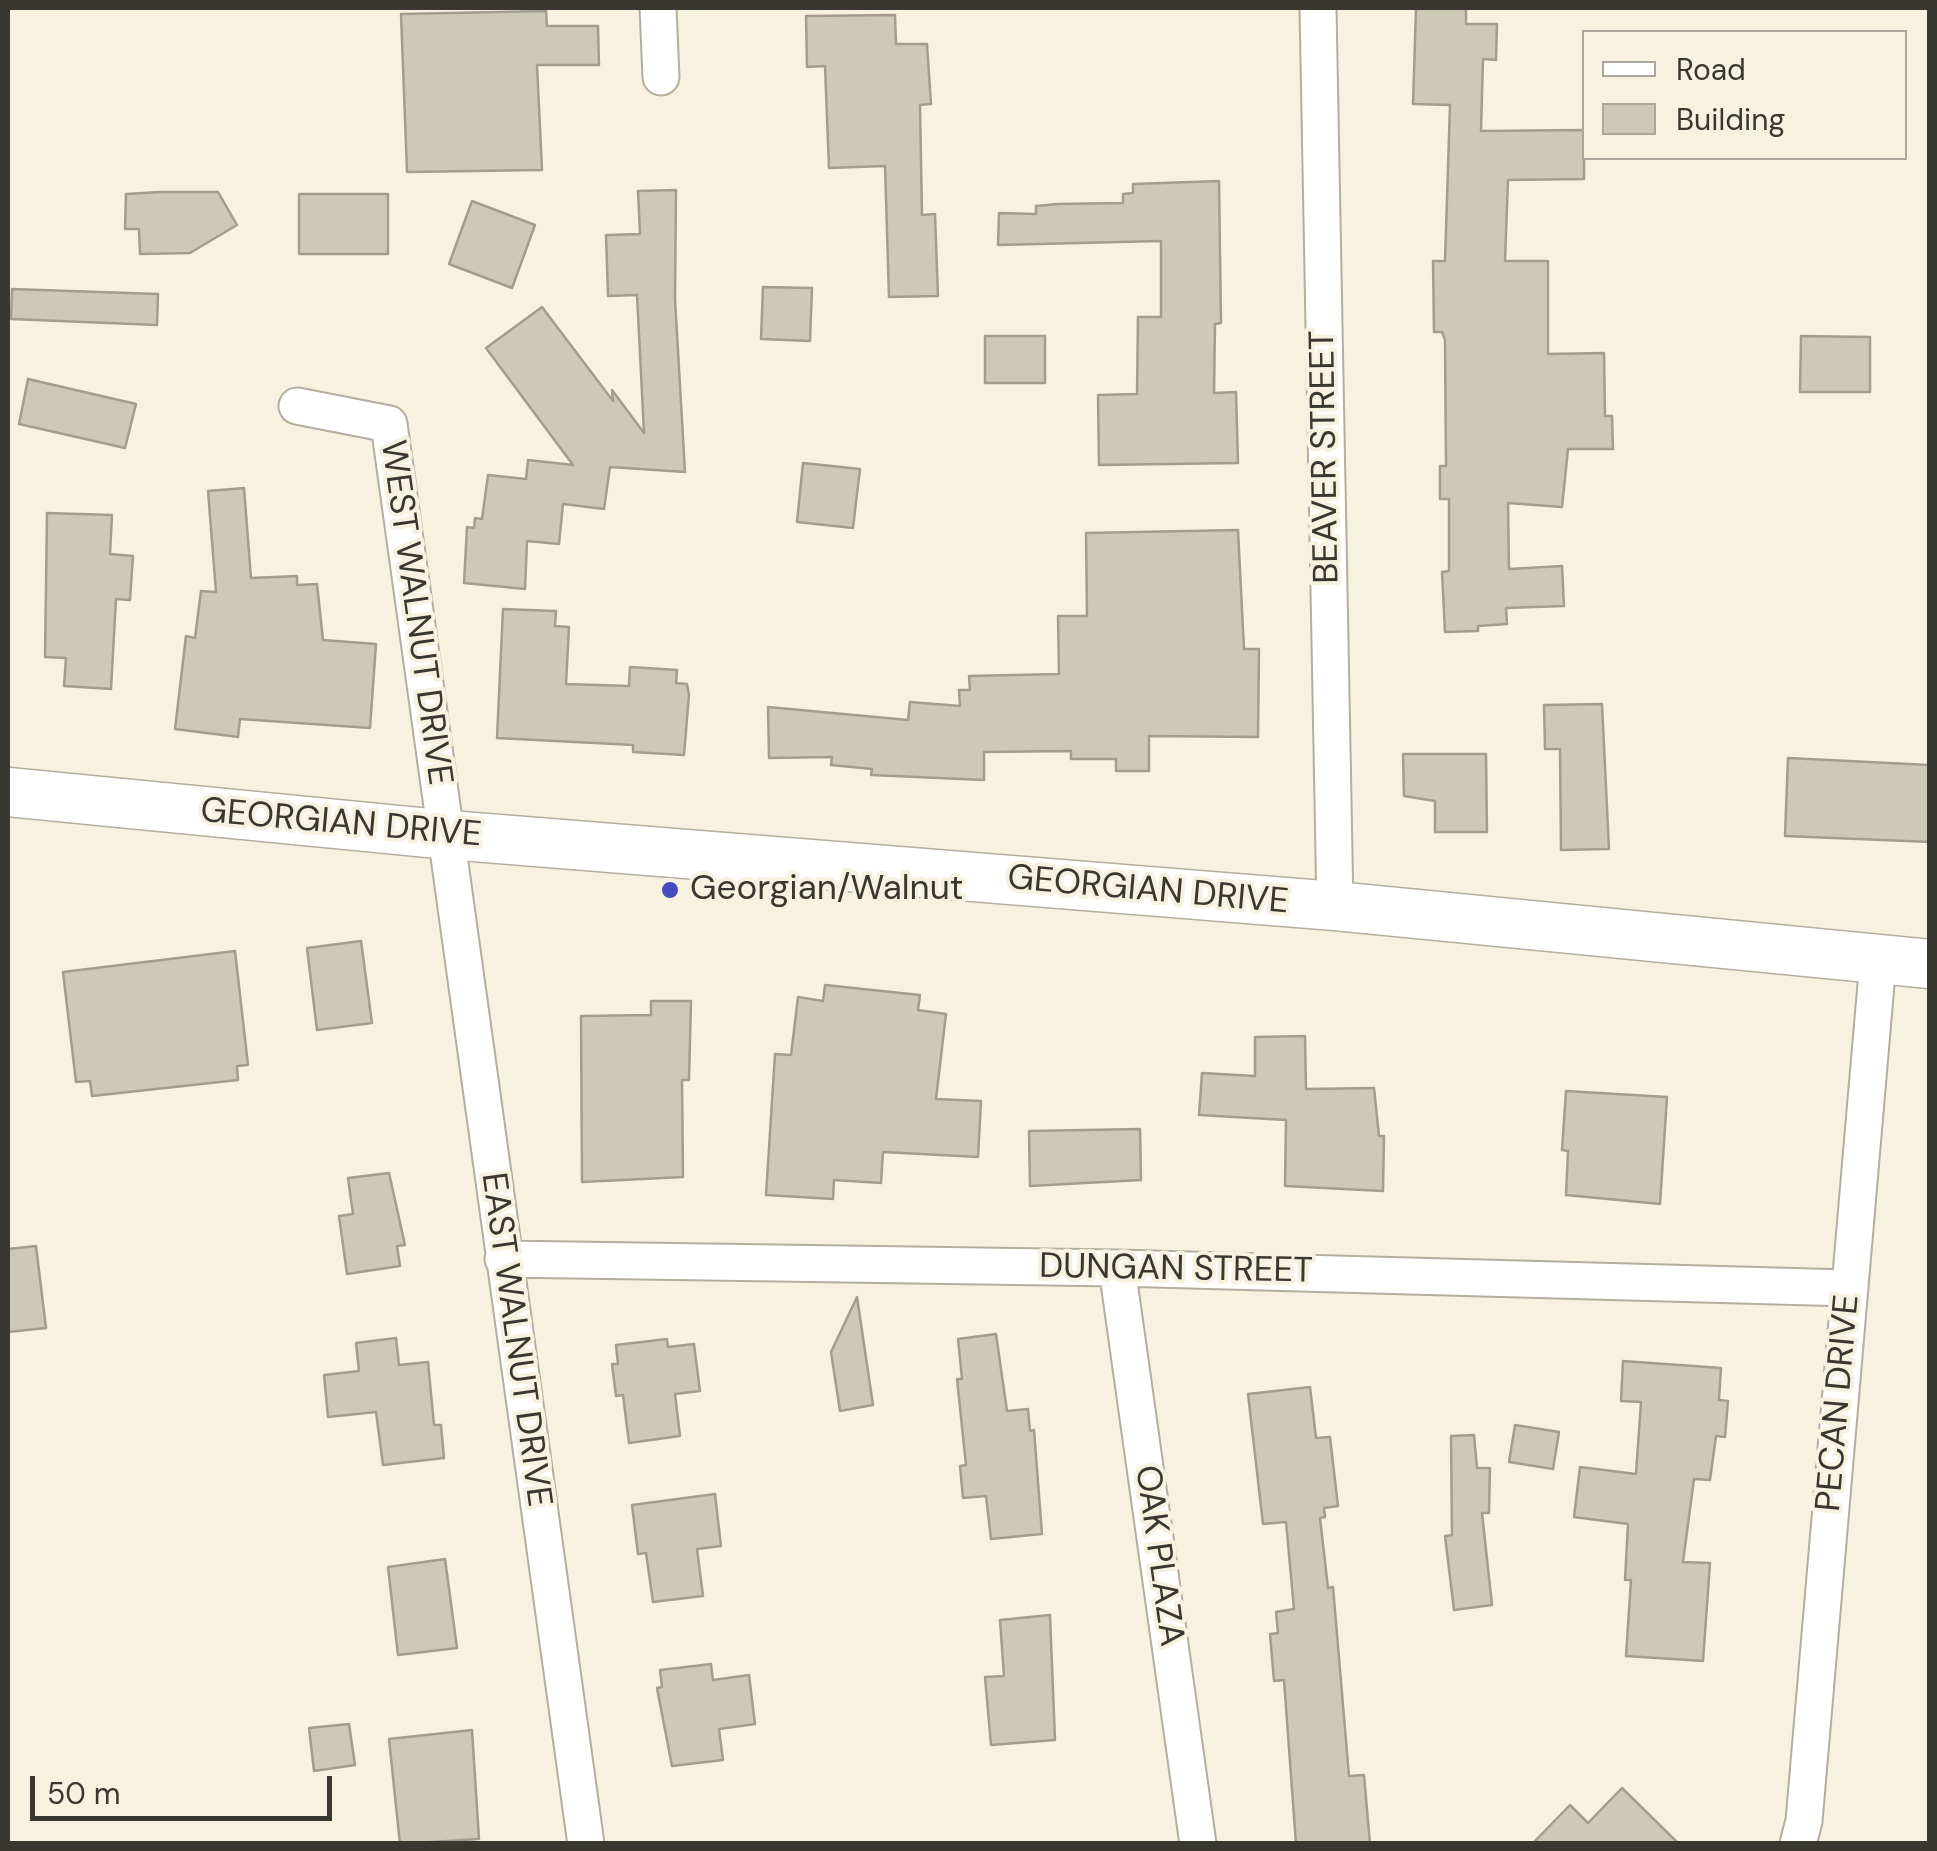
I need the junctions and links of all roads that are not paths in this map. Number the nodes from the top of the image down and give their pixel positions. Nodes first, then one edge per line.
1 (658, 8) edge
2 (1318, 8) edge
3 (662, 77) dead end
4 (297, 406) dead end
5 (8, 792) edge
6 (449, 835) junction
7 (1335, 906) junction
8 (1878, 961) junction
9 (1930, 964) edge
10 (503, 1259) junction
11 (1117, 1268) junction
12 (1849, 1288) junction
13 (586, 1844) edge
14 (1198, 1844) edge
15 (1798, 1844) edge

1 - 3 street
2 - 7 street, BEAVER STREET
4 - 6 street, WEST WALNUT DRIVE
5 - 6 street, GEORGIAN DRIVE
6 - 7 street, GEORGIAN DRIVE
6 - 10 street, EAST WALNUT DRIVE
7 - 8 street, GEORGIAN DRIVE
8 - 9 street, GEORGIAN DRIVE
8 - 12 street, PECAN DRIVE
10 - 11 street, DUNGAN STREET
10 - 13 street, EAST WALNUT DRIVE
11 - 12 street, DUNGAN STREET
11 - 14 street, OAK PLAZA
12 - 15 street, PECAN DRIVE

